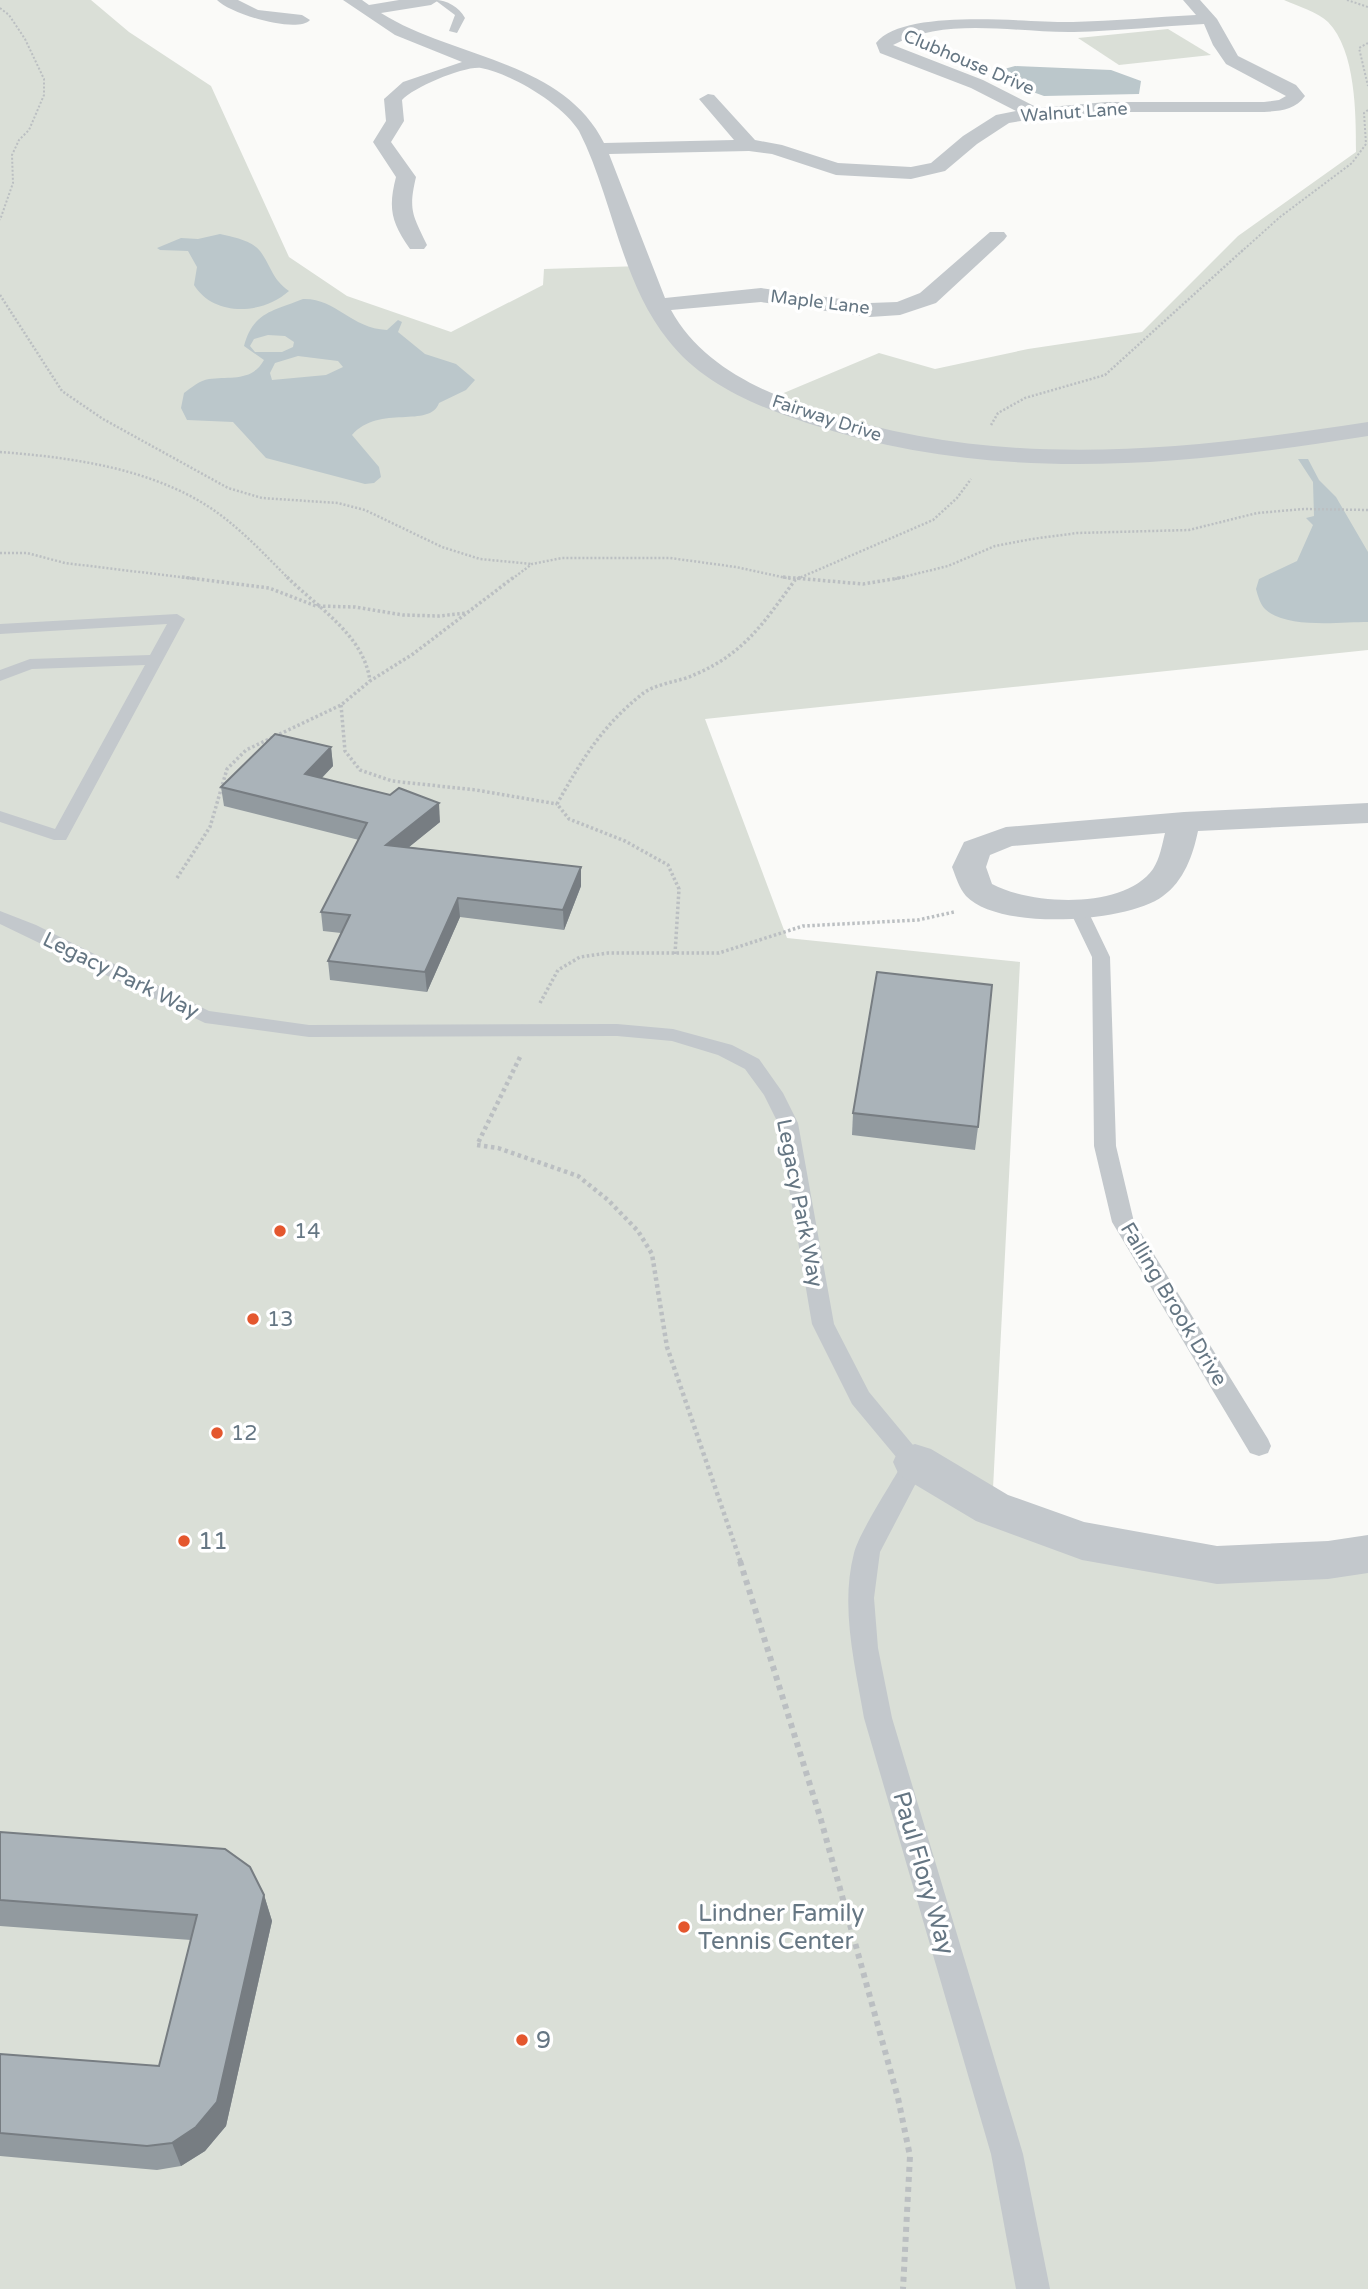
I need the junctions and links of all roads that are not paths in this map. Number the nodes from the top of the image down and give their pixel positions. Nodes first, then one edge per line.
1 (431, 0) edge
2 (439, 0) edge
3 (1191, 0) edge
4 (230, 1) edge
5 (358, 5) edge
6 (1209, 19) junction
7 (302, 20) dead end
8 (454, 31) dead end
9 (479, 62) junction
10 (708, 99) dead end
11 (1035, 113) junction
12 (749, 145) junction
13 (597, 149) junction
14 (998, 236) dead end
15 (417, 246) dead end
16 (659, 305) junction
17 (1368, 429) edge
18 (0, 629) edge
19 (156, 660) junction
20 (0, 676) edge
21 (1368, 813) edge
22 (0, 816) edge
23 (1184, 822) junction
24 (1077, 907) junction
25 (0, 917) edge
26 (1259, 1446) dead end
27 (915, 1462) junction
28 (1368, 1554) edge
29 (1033, 2289) edge

1 - 5 street
2 - 8 lane
3 - 6 street, Walnut Lane
4 - 7 street
5 - 9 street, Fairway Drive
6 - 11 street, Walnut Lane
6 - 11 street, Clubhouse Drive
9 - 13 street, Fairway Drive
9 - 15 street
10 - 12 street
11 - 12 street, Walnut Lane
12 - 13 street, Walnut Lane
13 - 16 street, Fairway Drive
14 - 16 street, Maple Lane
16 - 17 street, Fairway Drive
18 - 19 lane
19 - 20 lane
19 - 22 lane
21 - 23 street
23 - 24 street
23 - 24 street
24 - 26 lane, Falling Brook Drive
25 - 27 lane, Legacy Park Way
27 - 28 street, Legacy Park Way
27 - 29 lane, Paul Flory Way

